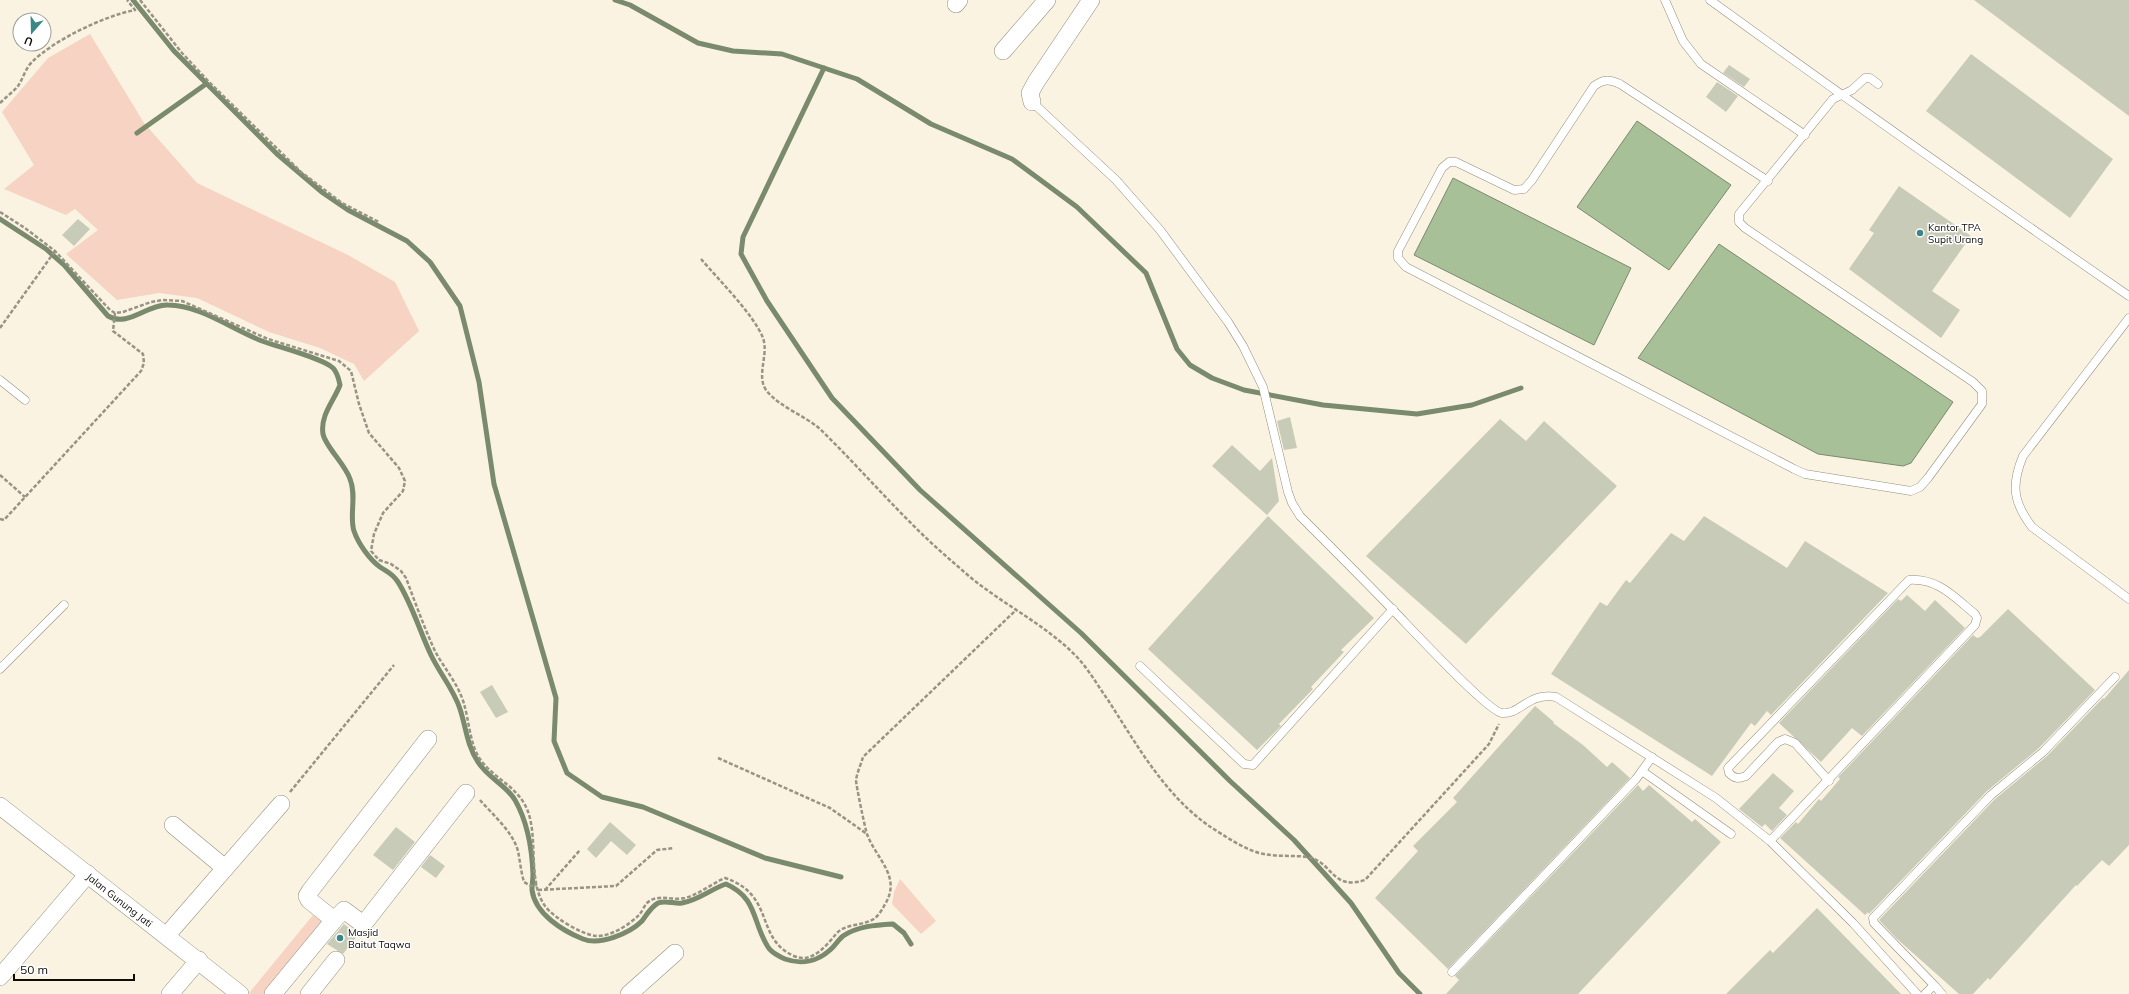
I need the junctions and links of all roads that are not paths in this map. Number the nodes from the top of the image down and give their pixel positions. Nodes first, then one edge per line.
1 (1047, 0) edge
2 (1091, 0) edge
3 (1665, 0) edge
4 (1710, 0) edge
5 (1003, 51) dead end
6 (1878, 84) dead end
7 (1842, 96) junction
8 (1032, 102) joint
9 (1805, 135) junction
10 (1768, 181) junction
11 (2129, 296) edge
12 (2129, 318) edge
13 (0, 380) edge
14 (25, 400) dead end
15 (2129, 599) edge
16 (64, 605) dead end
17 (1393, 609) junction
18 (1140, 666) dead end
19 (0, 669) edge
20 (2115, 677) dead end
21 (428, 740) dead end
22 (1652, 757) junction
23 (1642, 770) junction
24 (1829, 781) junction
25 (466, 793) road end
26 (281, 804) road end
27 (0, 806) edge
28 (173, 825) dead end
29 (1731, 834) dead end
30 (1770, 841) junction
31 (225, 868) junction
32 (88, 874) junction
33 (334, 920) junction
34 (167, 935) junction
35 (675, 953) dead end
36 (199, 960) junction
37 (336, 960) dead end
38 (1452, 972) dead end
39 (0, 977) edge
40 (1934, 985) junction
41 (170, 994) edge
42 (240, 994) edge
43 (273, 994) edge
44 (309, 994) edge
45 (629, 994) edge
46 (1917, 994) edge
47 (1925, 994) edge
48 (1942, 994) edge

1 - 5 street
2 - 8 street
3 - 9 lane
4 - 7 lane
6 - 7 lane
7 - 9 lane
7 - 11 lane
8 - 17 lane
9 - 10 lane
10 - 10 lane
12 - 15 lane
13 - 14 lane
16 - 19 lane
17 - 18 lane
17 - 22 lane
20 - 40 lane
21 - 33 street
22 - 23 lane
22 - 30 lane
23 - 29 lane
23 - 38 lane
24 - 24 lane
24 - 30 lane
25 - 33 street
26 - 31 street
27 - 32 street, Jalan Gunung Jati
28 - 31 street
30 - 46 lane
31 - 34 street
32 - 34 street, Jalan Gunung Jati
32 - 39 street
33 - 43 street
34 - 36 street, Jalan Gunung Jati
35 - 45 street
36 - 41 street
36 - 42 street, Jalan Gunung Jati
37 - 44 street
40 - 47 lane
40 - 48 lane

